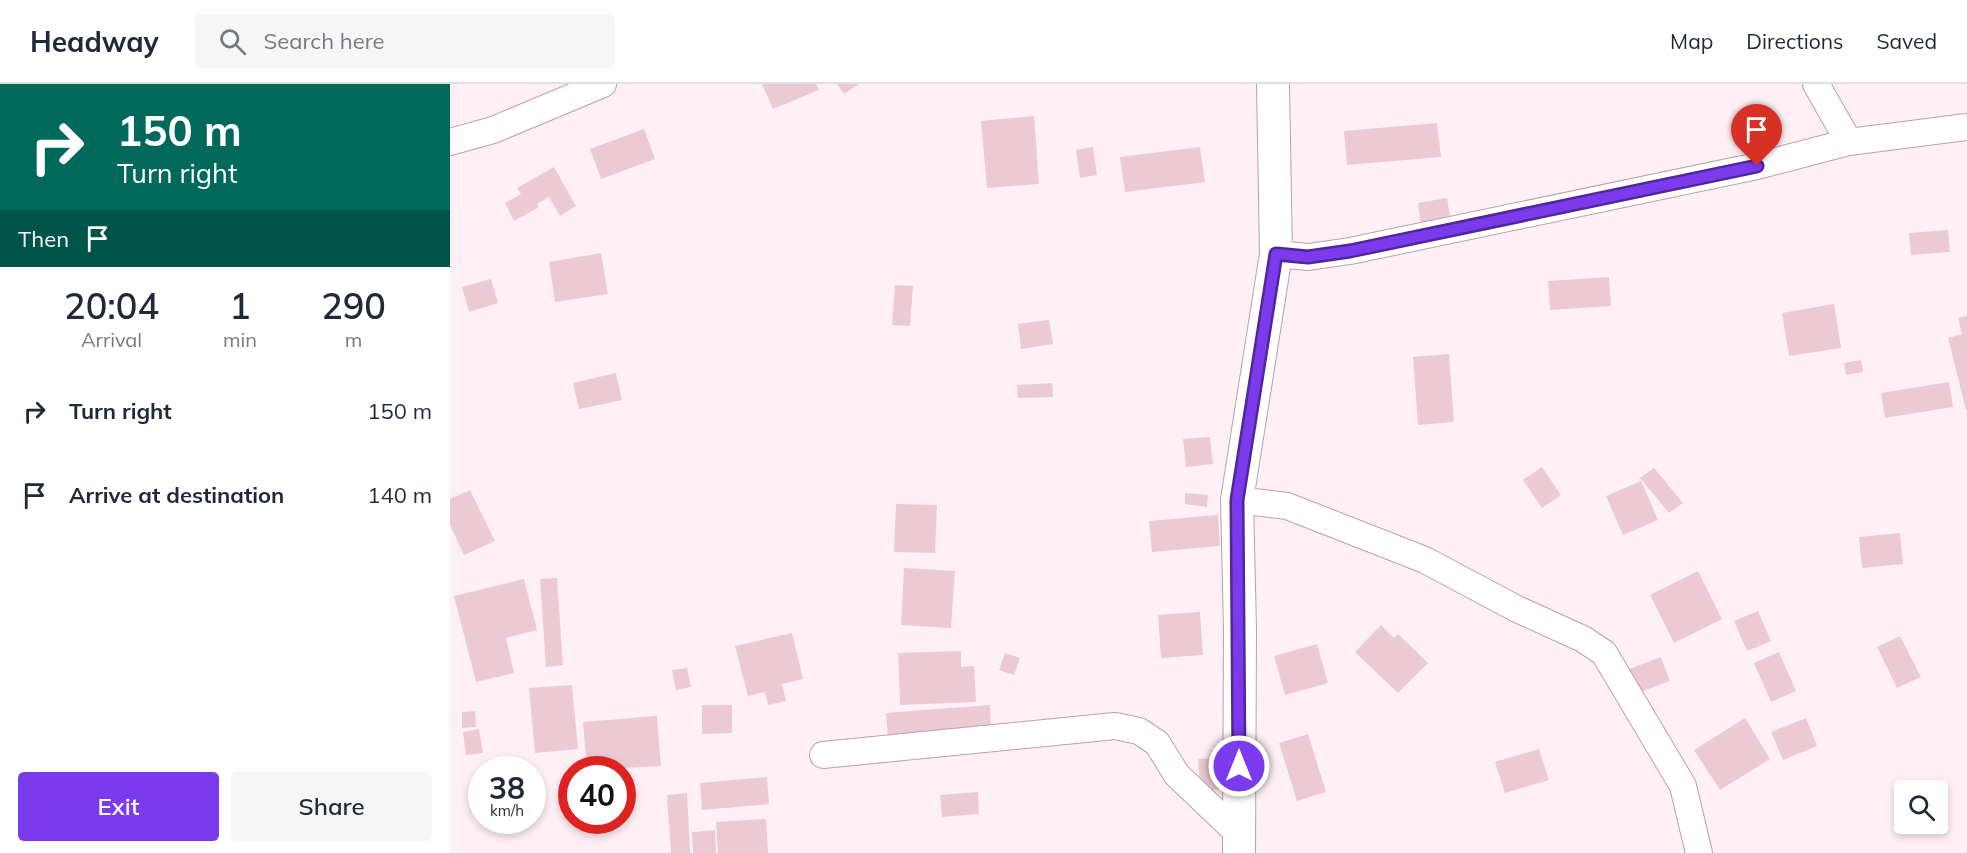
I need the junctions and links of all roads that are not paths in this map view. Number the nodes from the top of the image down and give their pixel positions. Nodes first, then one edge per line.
1 (603, 84) edge
2 (1273, 84) edge
3 (1816, 84) edge
4 (1967, 127) edge
5 (450, 142) edge
6 (1849, 142) junction
7 (1276, 254) junction
8 (1237, 500) junction
9 (823, 755) dead end
10 (1239, 843) edge
11 (1699, 853) edge

1 - 5 street
2 - 7 street
3 - 6 street
4 - 6 street
6 - 7 street
7 - 8 street
8 - 10 street
8 - 11 street
9 - 10 street

